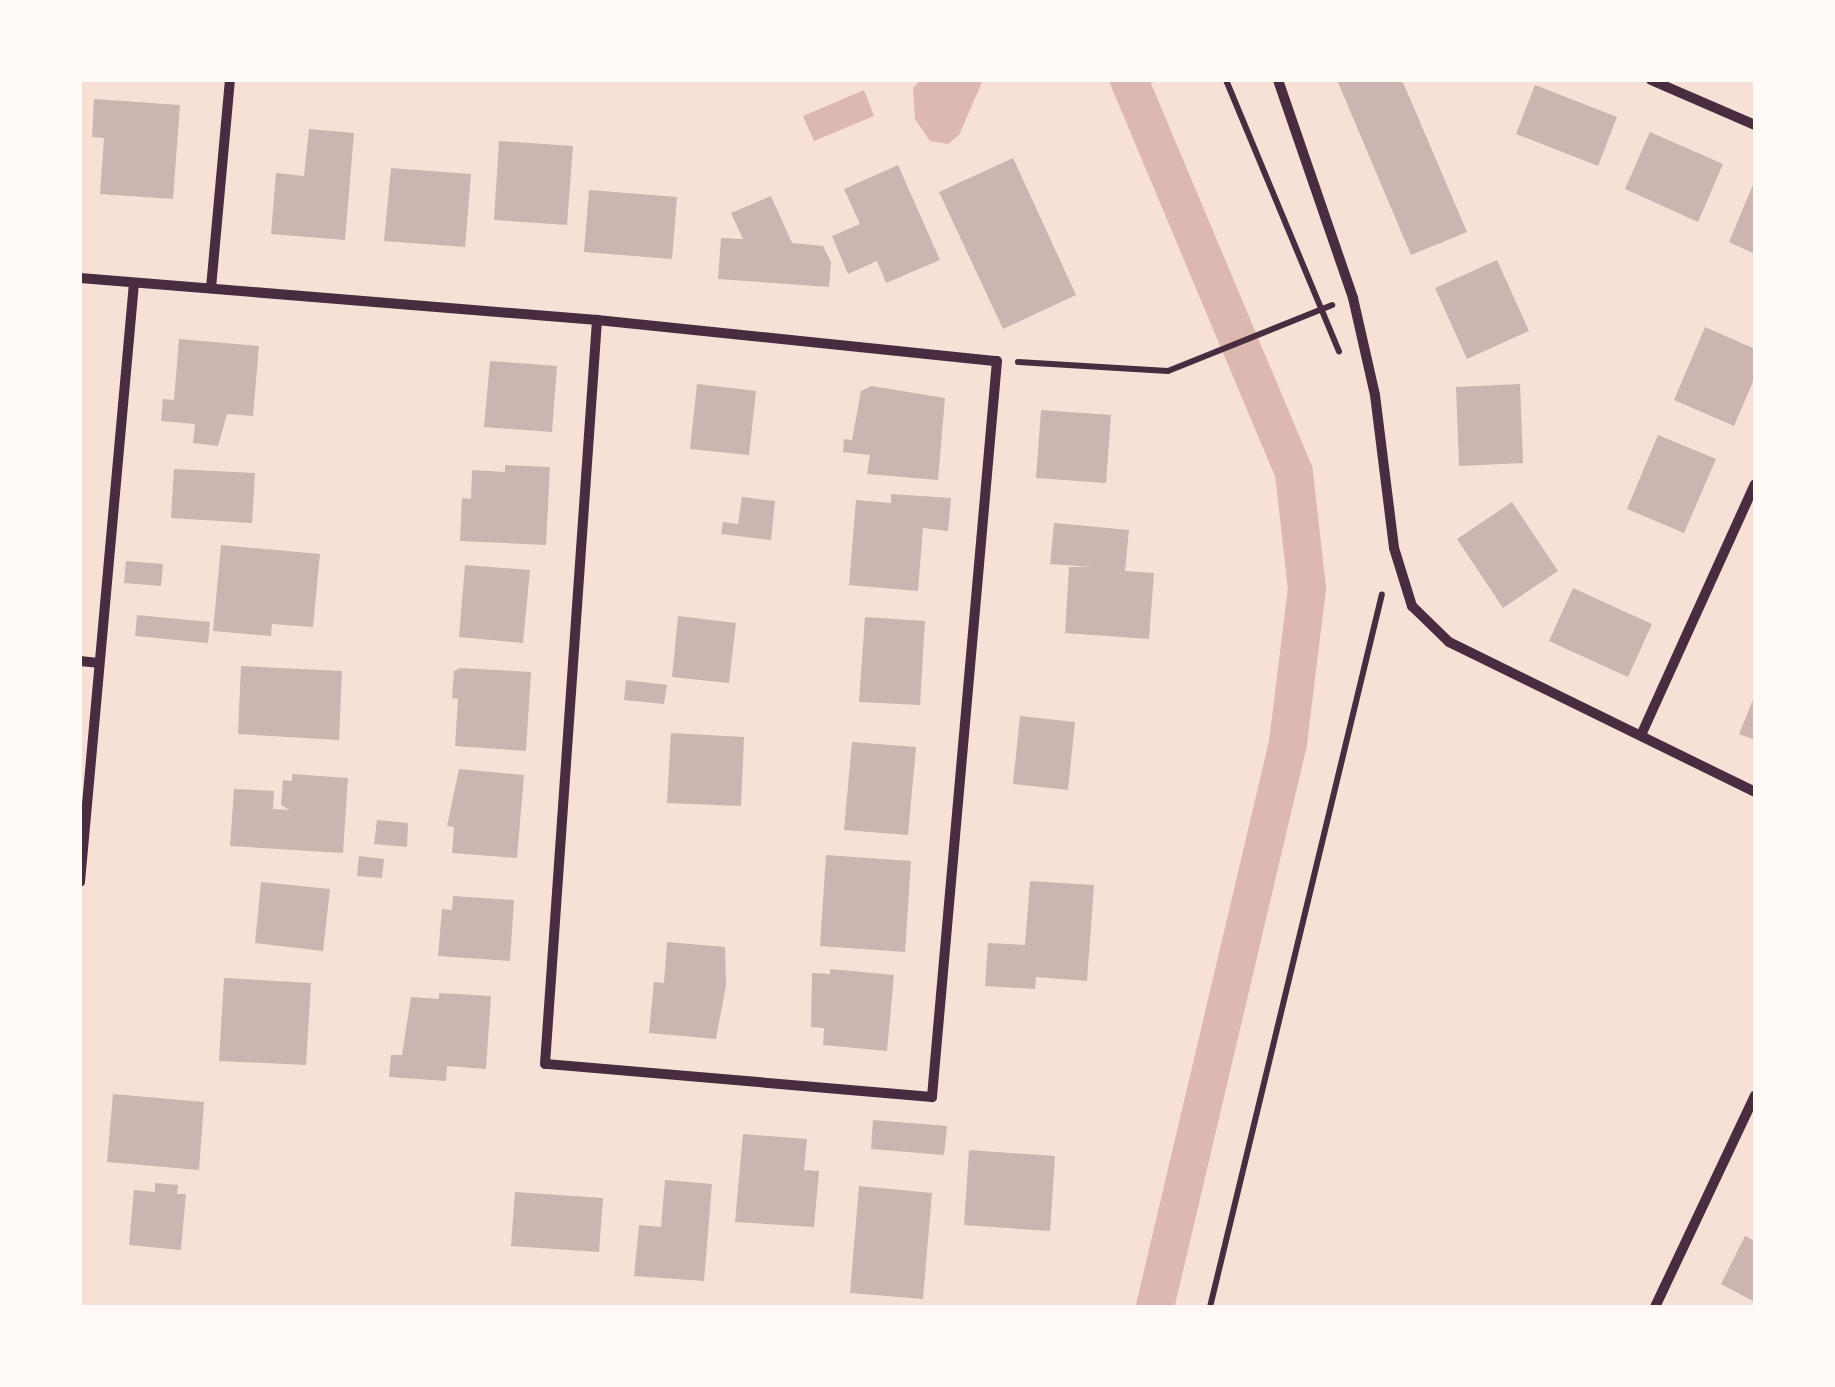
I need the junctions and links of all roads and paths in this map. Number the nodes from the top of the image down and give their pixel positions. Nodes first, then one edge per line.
1 (230, 80) edge
2 (1226, 80) edge
3 (1278, 80) edge
4 (1651, 80) edge
5 (1755, 124) edge
6 (80, 278) edge
7 (134, 283) junction
8 (211, 288) junction
9 (1353, 298) junction
10 (1320, 310) junction
11 (597, 320) junction
12 (996, 361) junction
13 (1375, 395) junction
14 (1755, 484) edge
15 (1394, 548) junction
16 (80, 661) edge
17 (98, 662) junction
18 (1642, 733) junction
19 (1755, 792) edge
20 (80, 882) edge
21 (1755, 1094) edge
22 (1210, 1307) edge
23 (1655, 1307) edge

1 - 8 street
2 - 10 path
3 - 9 street
4 - 5 street
6 - 7 street
7 - 8 street
7 - 17 street
8 - 11 street
9 - 10 path
9 - 13 street
10 - 12 path
10 - 13 path
11 - 12 street
11 - 12 street
13 - 15 street
14 - 18 street
15 - 18 street
15 - 22 path
16 - 17 street
17 - 20 street
18 - 19 street
21 - 23 street

